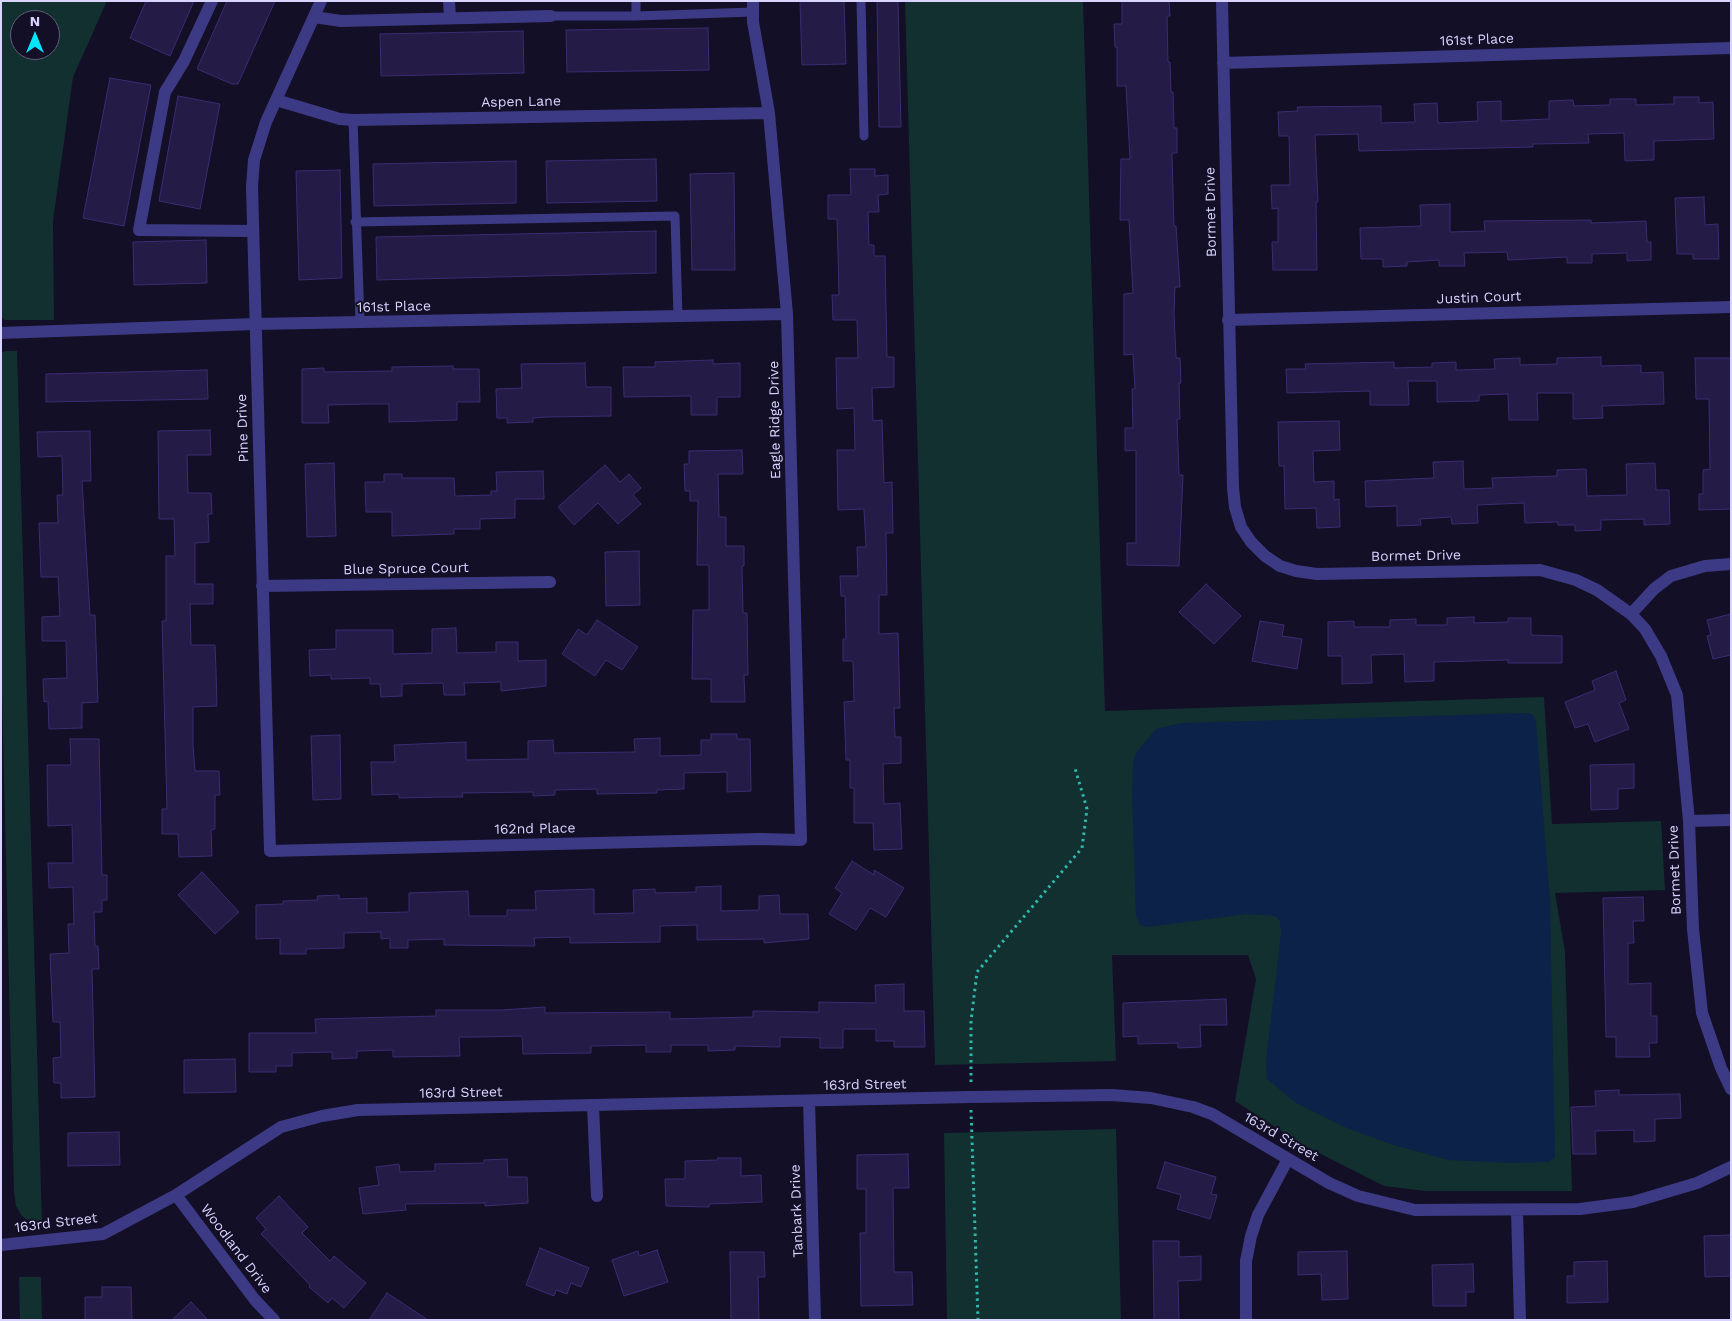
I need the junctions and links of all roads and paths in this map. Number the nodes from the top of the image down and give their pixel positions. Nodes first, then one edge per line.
1 (212, 1) edge
2 (321, 1) edge
3 (449, 1) edge
4 (636, 1) edge
5 (861, 1) edge
6 (1222, 1) edge
7 (753, 6) edge
8 (551, 16) joint
9 (636, 16) junction
10 (314, 17) junction
11 (450, 18) junction
12 (1731, 48) edge
13 (1223, 63) junction
14 (276, 100) junction
15 (769, 113) junction
16 (353, 120) junction
17 (864, 136) dead end
18 (355, 222) junction
19 (253, 231) junction
20 (1731, 307) edge
21 (787, 314) junction
22 (678, 317) junction
23 (1228, 320) junction
24 (360, 322) junction
25 (255, 324) junction
26 (1, 333) edge
27 (1731, 564) edge
28 (550, 582) dead end
29 (262, 586) junction
30 (1632, 614) junction
31 (1075, 768) dead end
32 (1731, 820) edge
33 (1689, 821) junction
34 (801, 840) joint
35 (270, 851) joint
36 (1731, 1089) edge
37 (971, 1097) junction
38 (809, 1101) junction
39 (593, 1106) junction
40 (1288, 1159) junction
41 (1731, 1167) edge
42 (176, 1195) junction
43 (597, 1196) dead end
44 (1517, 1210) junction
45 (1, 1245) edge
46 (274, 1320) edge
47 (815, 1320) edge
48 (978, 1320) edge
49 (1246, 1320) edge
50 (1520, 1320) edge

1 - 19 street
2 - 10 street, Pine Drive
3 - 11 street
4 - 9 lane
5 - 17 lane
6 - 13 street, Bormet Drive
7 - 9 lane
7 - 15 street, Eagle Ridge Drive
8 - 9 lane
8 - 11 street
10 - 11 street
10 - 14 street, Pine Drive
12 - 13 street, 161st Place
13 - 23 street, Bormet Drive
14 - 16 street, Aspen Lane
14 - 19 street, Pine Drive
15 - 16 street, Aspen Lane
15 - 21 street, Eagle Ridge Drive
16 - 18 lane
18 - 22 lane
18 - 24 lane
19 - 25 street, Pine Drive
20 - 23 street, Justin Court
21 - 22 street, 161st Place
21 - 34 street, Eagle Ridge Drive
22 - 24 street, 161st Place
23 - 30 street, Bormet Drive
24 - 25 street, 161st Place
25 - 26 street, 161st Place
25 - 29 street, Pine Drive
27 - 30 street
28 - 29 street, Blue Spruce Court
29 - 35 street, Pine Drive
30 - 33 street, Bormet Drive
31 - 37 path
32 - 33 street
33 - 36 street, Bormet Drive
34 - 35 street, 162nd Place
37 - 38 street, 163rd Street
37 - 40 street, 163rd Street
37 - 48 path
38 - 39 street, 163rd Street
38 - 47 street, Tanbark Drive
39 - 42 street, 163rd Street
39 - 43 street
40 - 44 street, 163rd Street
40 - 49 street
41 - 44 street, 163rd Street
42 - 45 street, 163rd Street
42 - 46 street, Woodland Drive
44 - 50 street

